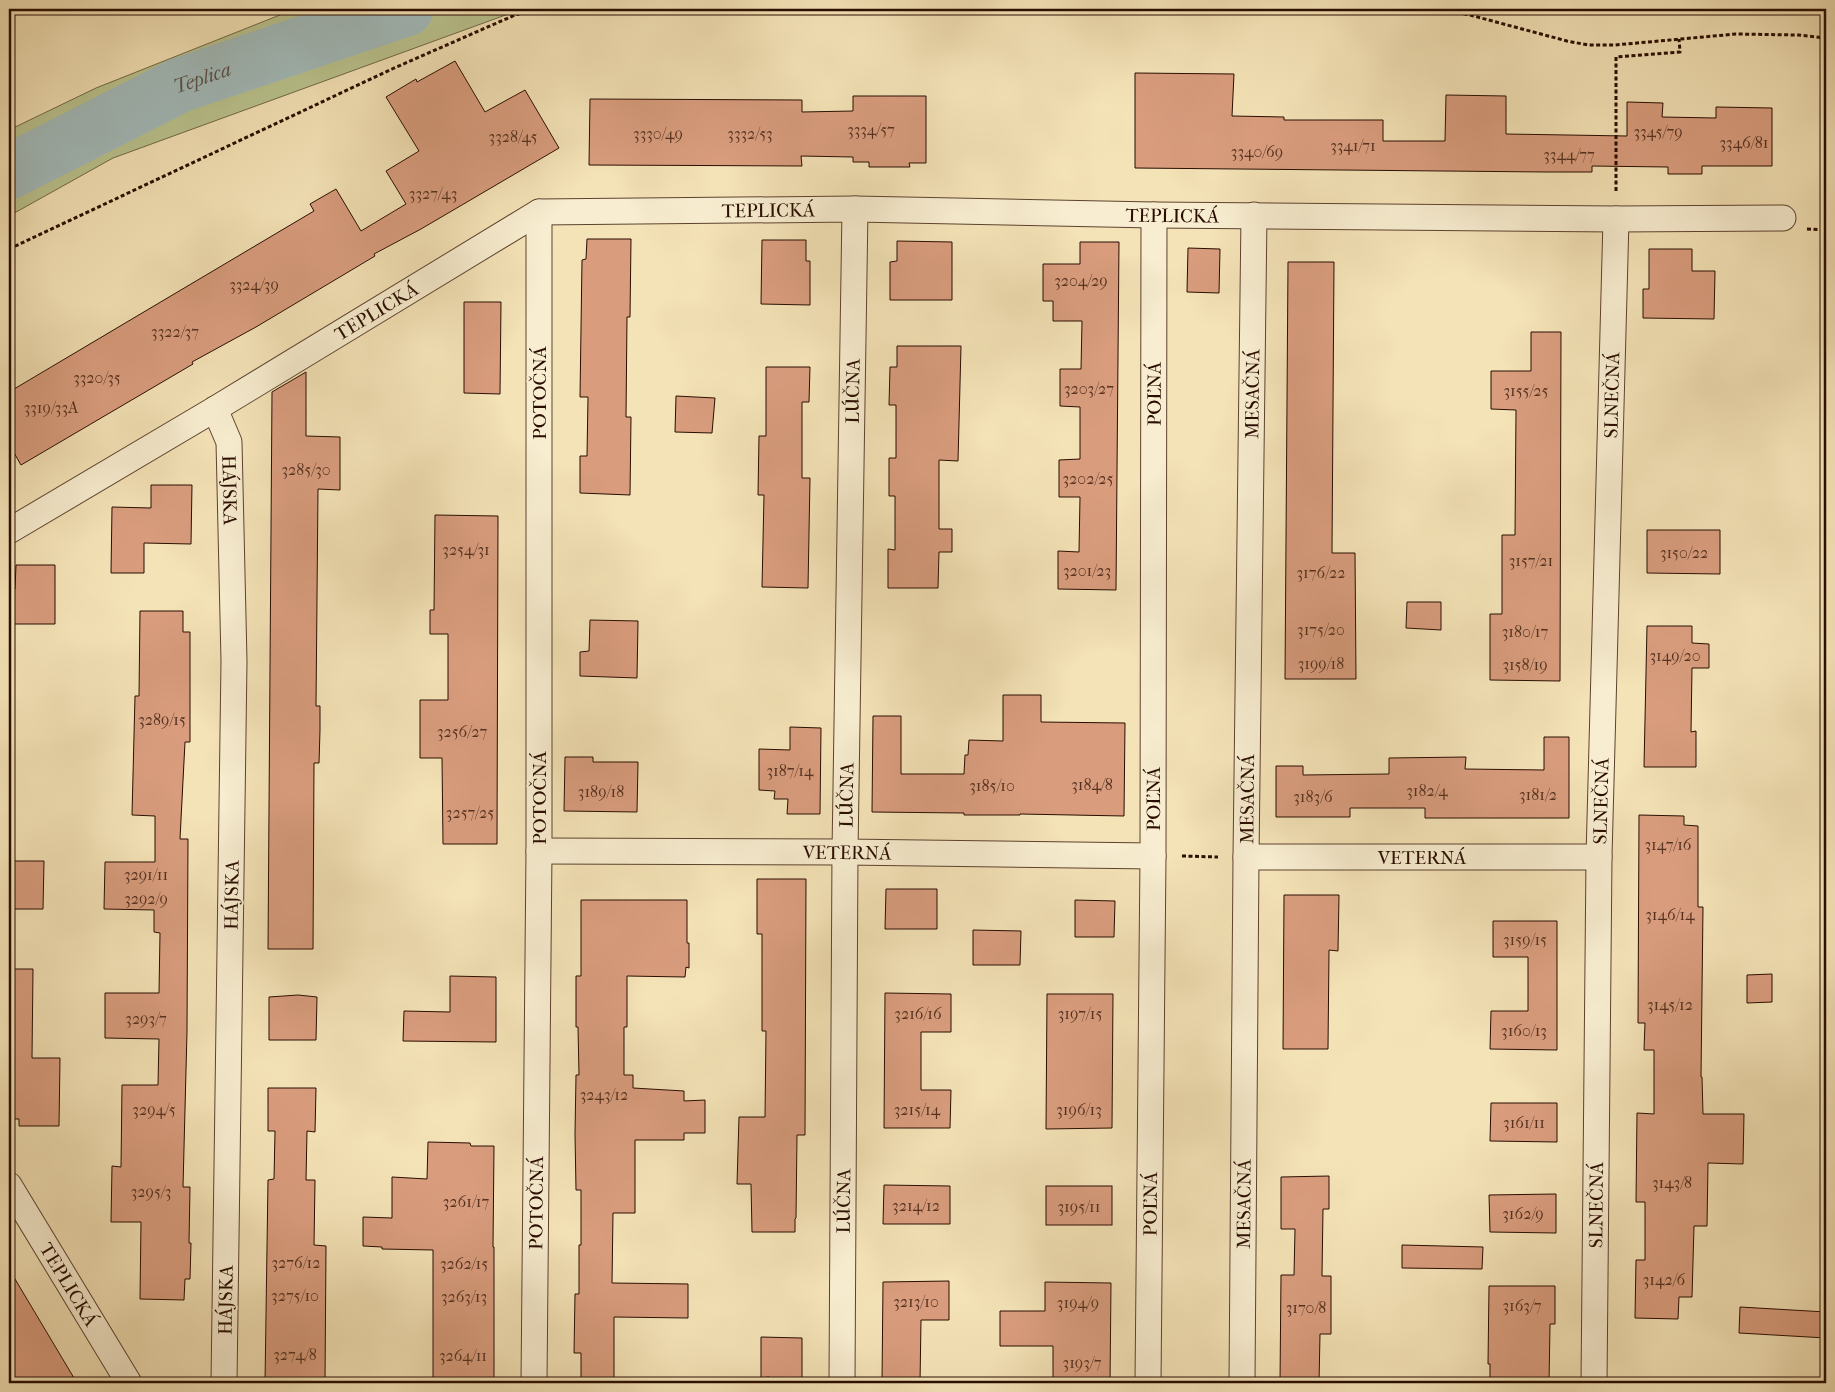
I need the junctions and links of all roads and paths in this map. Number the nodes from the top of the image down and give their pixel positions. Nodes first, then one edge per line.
1 (538, 9) edge
2 (1438, 9) edge
3 (1826, 38) edge
4 (1678, 39) junction
5 (856, 208) junction
6 (539, 212) junction
7 (1154, 215) junction
8 (1254, 215) junction
9 (1783, 218) dead end
10 (1616, 219) junction
11 (9, 249) edge
12 (215, 409) junction
13 (9, 531) edge
14 (539, 851) junction
15 (845, 852) junction
16 (1153, 856) junction
17 (1246, 857) junction
18 (1599, 857) junction
19 (9, 1185) edge
20 (129, 1383) edge
21 (224, 1383) edge
22 (534, 1383) edge
23 (842, 1383) edge
24 (1148, 1383) edge
25 (1242, 1383) edge
26 (1594, 1383) edge

1 - 11 path
2 - 4 path
3 - 4 path
4 - 10 path
5 - 6 street, TEPLICKÁ
5 - 7 street, TEPLICKÁ
5 - 15 street, LÚČNA
6 - 12 street, TEPLICKÁ
6 - 14 street, POTOČNÁ
7 - 8 street, TEPLICKÁ
7 - 16 street, POĽNÁ
8 - 10 street, TEPLICKÁ
8 - 17 street, MESAČNÁ
9 - 10 street, TEPLICKÁ
10 - 18 street, SLNEČNÁ
12 - 13 street, TEPLICKÁ
12 - 21 street, HÁJSKA
14 - 15 street, VETERNÁ
14 - 22 street, POTOČNÁ
15 - 16 street, VETERNÁ
15 - 23 street, LÚČNA
16 - 17 path
16 - 24 street, POĽNÁ
17 - 18 street, VETERNÁ
17 - 25 street, MESAČNÁ
18 - 26 street, SLNEČNÁ
19 - 20 street, TEPLICKÁ

